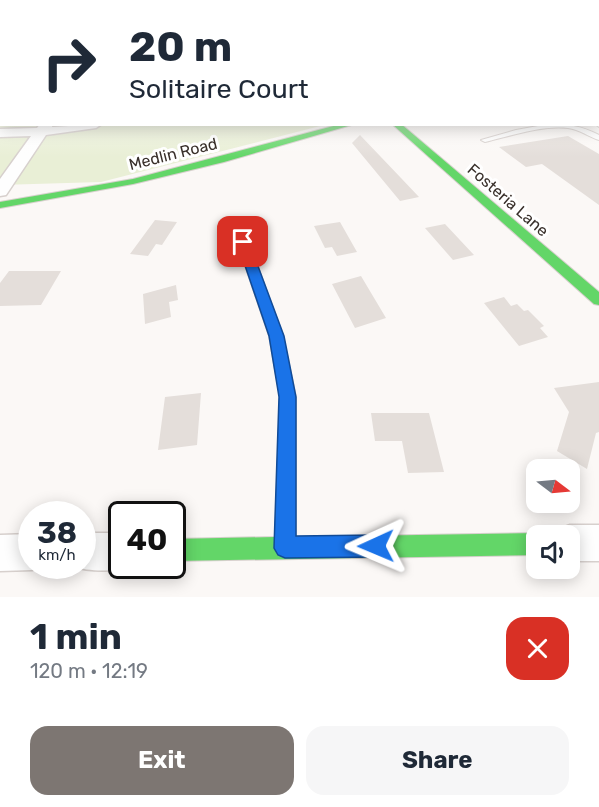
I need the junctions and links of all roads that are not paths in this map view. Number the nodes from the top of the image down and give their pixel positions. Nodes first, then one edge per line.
1 (70, 126) edge
2 (344, 126) edge
3 (398, 126) edge
4 (44, 128) edge
5 (0, 133) edge
6 (599, 138) edge
7 (485, 140) dead end
8 (0, 191) edge
9 (0, 205) edge
10 (243, 242) dead end
11 (599, 300) edge
12 (580, 543) edge
13 (599, 543) edge
14 (526, 544) edge
15 (285, 548) junction
16 (186, 550) edge
17 (18, 552) edge
18 (0, 553) edge

1 - 4 street
2 - 9 street, Medlin Road
3 - 11 street, Fosteria Lane
4 - 5 street
4 - 8 street
6 - 7 lane
10 - 15 street
12 - 13 street
14 - 15 street
15 - 16 street
17 - 18 street

